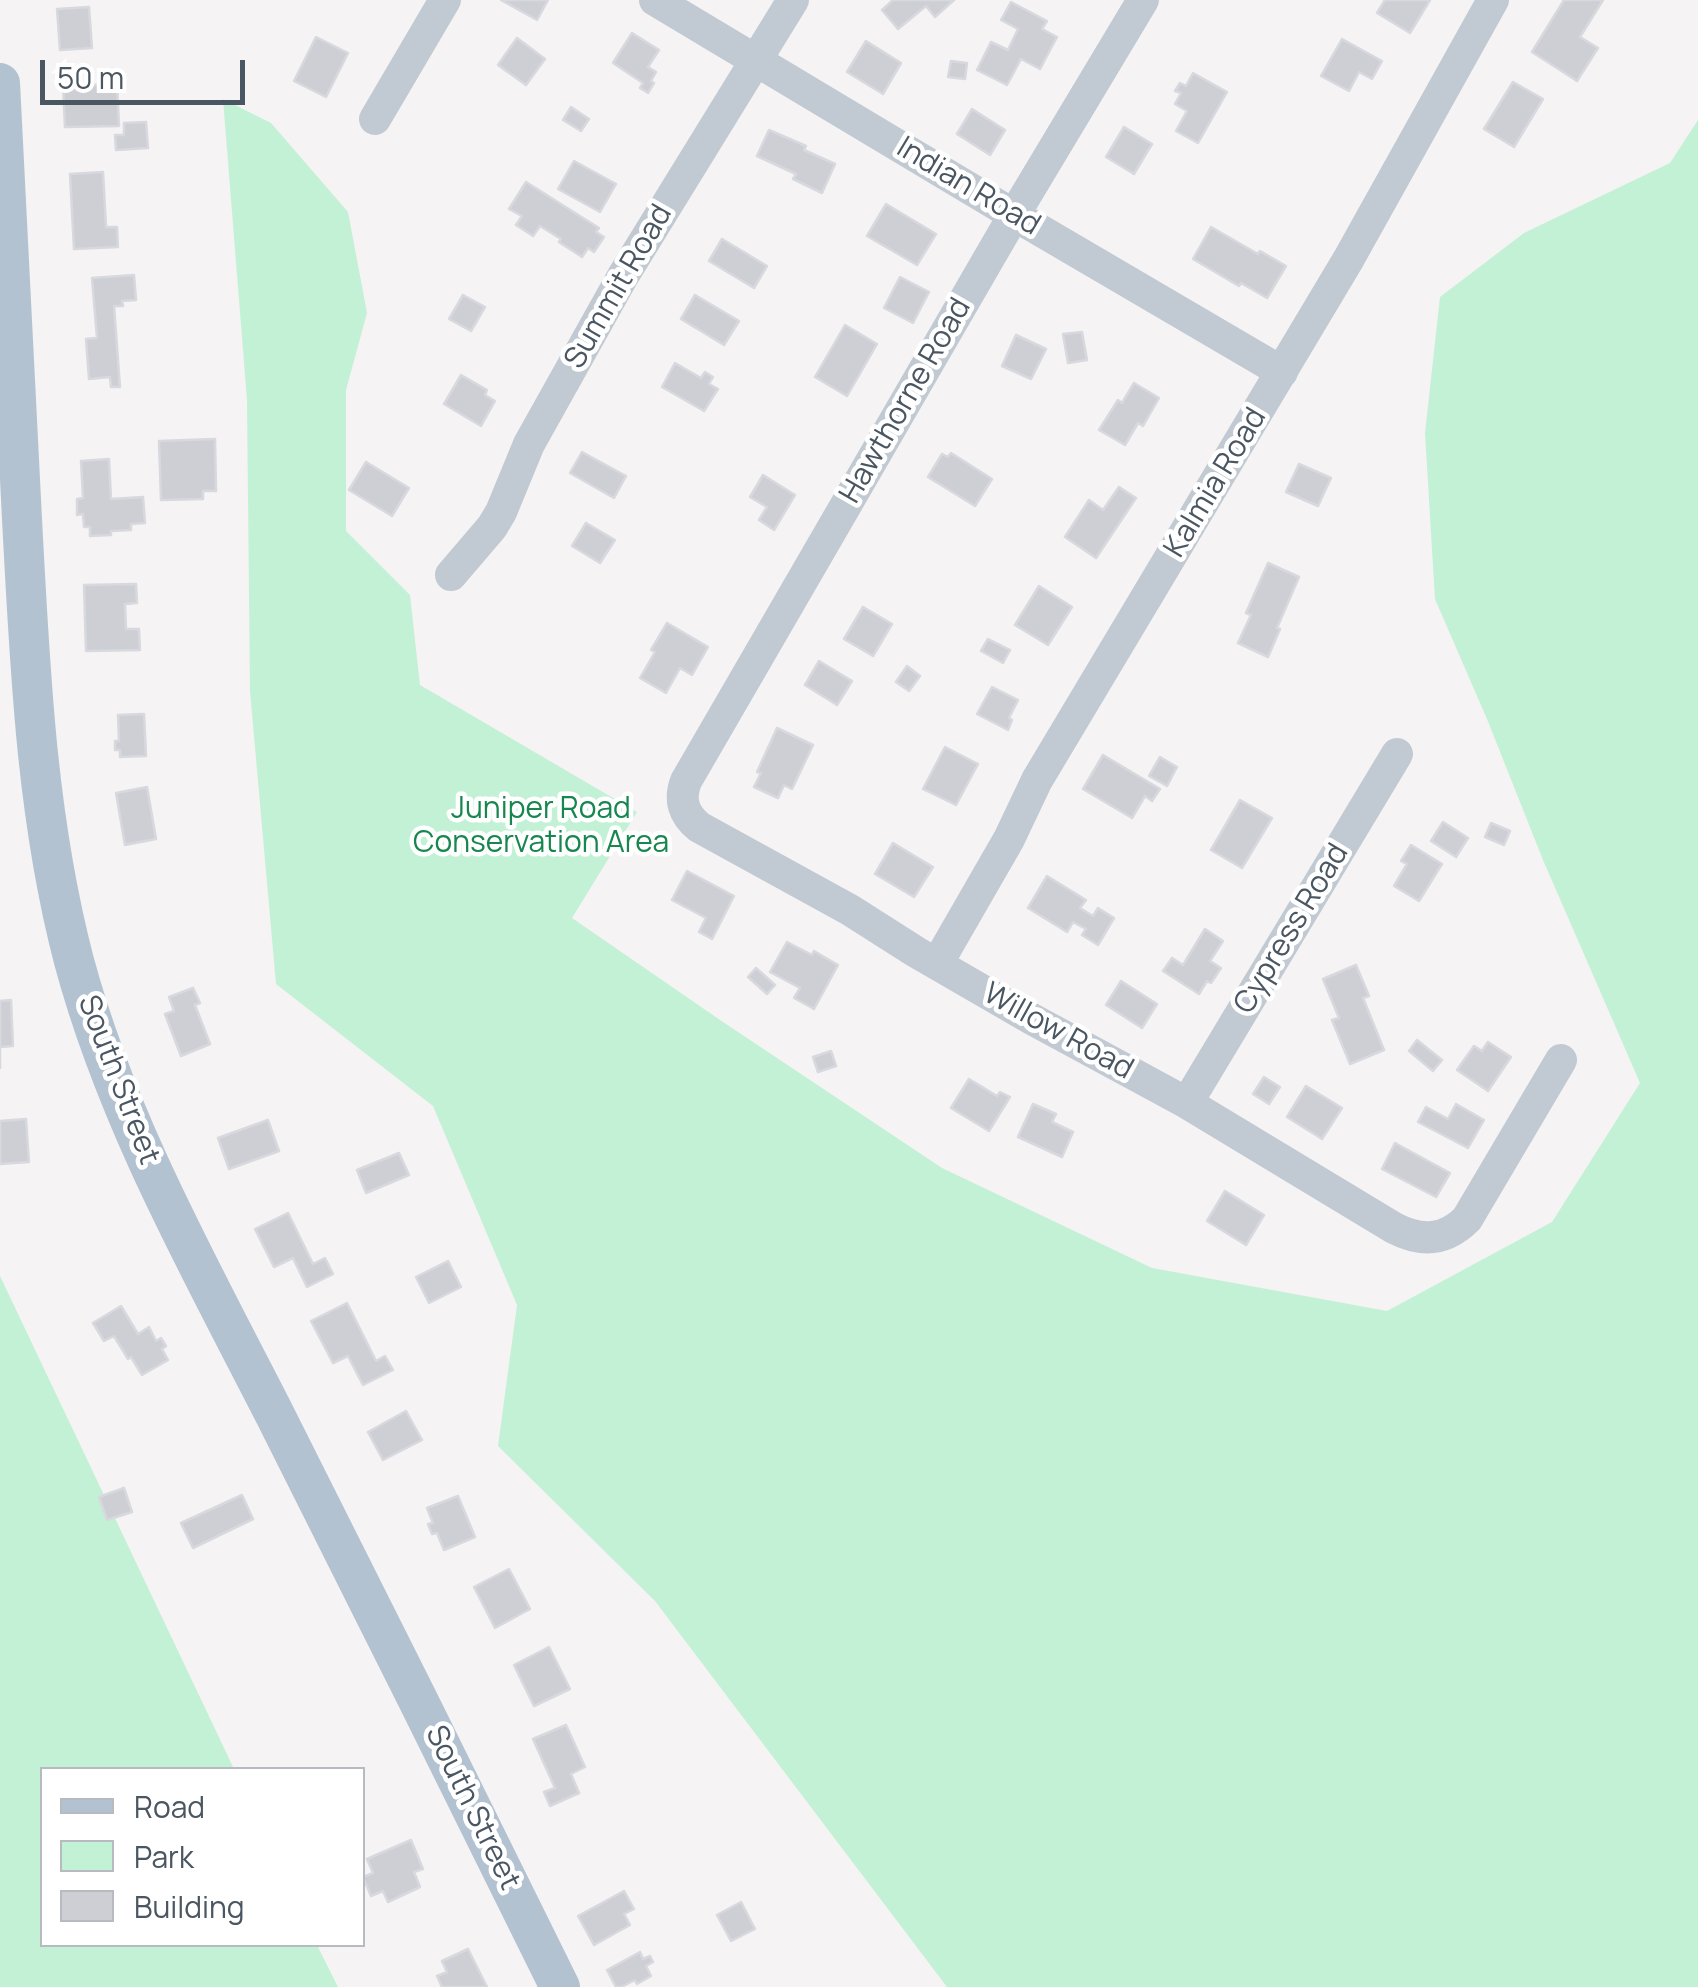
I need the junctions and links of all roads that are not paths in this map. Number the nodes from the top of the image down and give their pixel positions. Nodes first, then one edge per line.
1 (445, 0) edge
2 (656, 0) edge
3 (793, 0) edge
4 (1143, 0) edge
5 (1494, 0) edge
6 (757, 60) junction
7 (0, 83) edge
8 (375, 119) dead end
9 (1014, 215) junction
10 (1282, 372) junction
11 (451, 575) dead end
12 (1397, 754) dead end
13 (684, 807) joint
14 (937, 964) junction
15 (1562, 1060) dead end
16 (1187, 1103) junction
17 (560, 1987) edge

1 - 8 street
2 - 6 street, Indian Road
3 - 6 street, Summit Road
4 - 9 street, Hawthorne Road
5 - 10 street, Kalmia Road
6 - 9 street, Indian Road
6 - 11 street, Summit Road
7 - 17 main road, South Street
9 - 10 street, Indian Road
9 - 13 street, Hawthorne Road
10 - 14 street, Kalmia Road
12 - 16 street, Cypress Road
13 - 14 street, Willow Road
14 - 16 street, Willow Road
15 - 16 street, Willow Road

